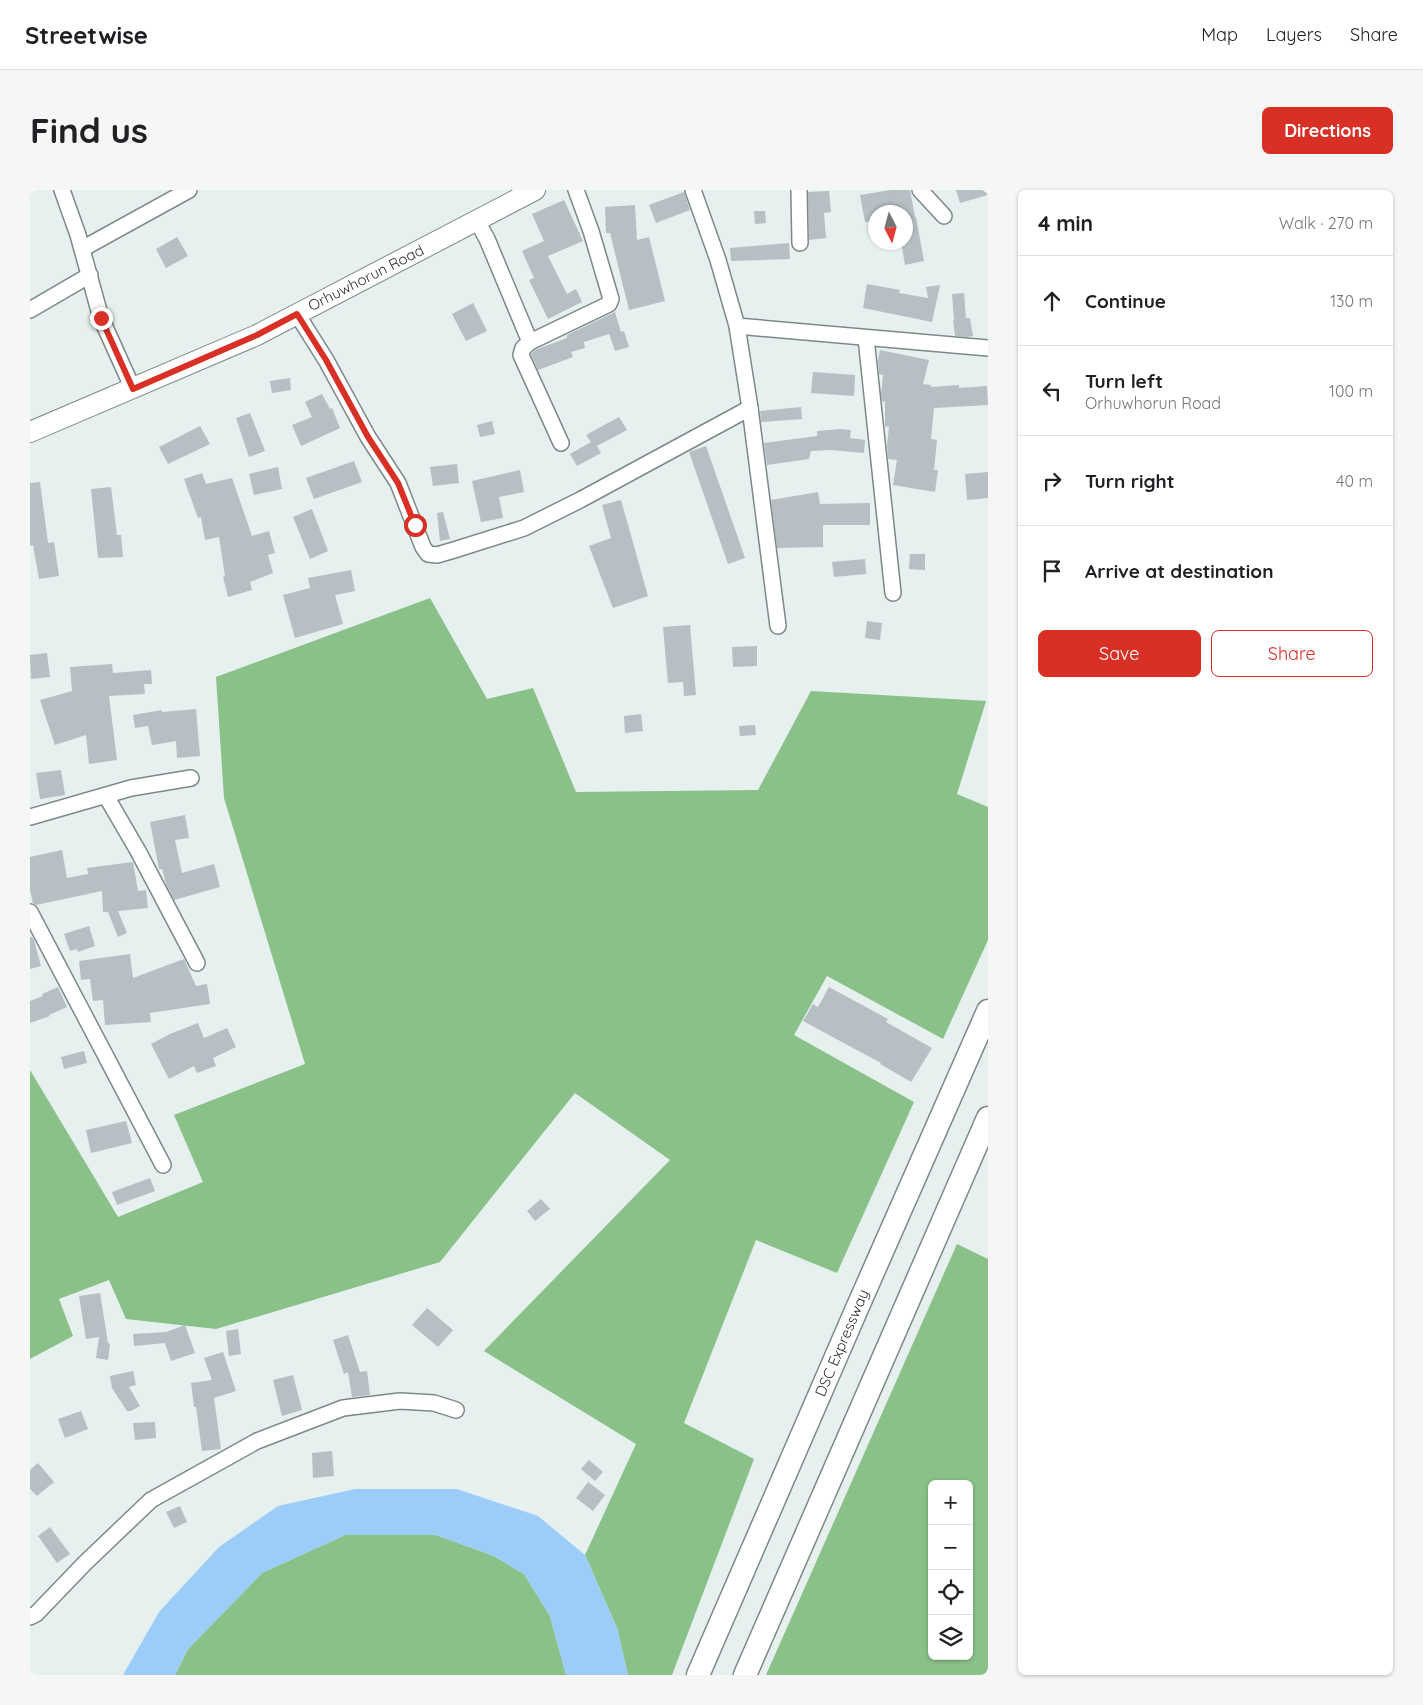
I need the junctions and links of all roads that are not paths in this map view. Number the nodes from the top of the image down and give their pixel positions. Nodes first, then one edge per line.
1 (62, 190) edge
2 (189, 190) edge
3 (535, 190) edge
4 (576, 190) edge
5 (693, 190) edge
6 (799, 190) edge
7 (920, 190) edge
8 (944, 216) dead end
9 (477, 221) junction
10 (800, 243) dead end
11 (82, 249) junction
12 (90, 275) junction
13 (30, 310) edge
14 (297, 314) junction
15 (737, 326) junction
16 (866, 338) junction
17 (530, 342) junction
18 (988, 348) edge
19 (133, 389) junction
20 (750, 408) junction
21 (30, 432) edge
22 (560, 444) dead end
23 (893, 593) dead end
24 (778, 626) dead end
25 (191, 778) dead end
26 (106, 796) junction
27 (30, 817) edge
28 (30, 912) edge
29 (197, 964) dead end
30 (988, 1011) edge
31 (988, 1118) edge
32 (163, 1165) dead end
33 (456, 1410) dead end
34 (32, 1614) edge
35 (698, 1675) edge
36 (745, 1675) edge

1 - 11 street
2 - 11 street
3 - 9 street, Orhuwhorun Road
4 - 17 street
5 - 15 street
6 - 10 street
7 - 8 street
9 - 14 street, Orhuwhorun Road
9 - 17 street
11 - 12 street
12 - 13 street
12 - 19 street
14 - 19 street, Orhuwhorun Road
14 - 20 street
15 - 16 street
15 - 20 street
16 - 18 street
16 - 23 street
17 - 22 street
19 - 21 street, Orhuwhorun Road
20 - 24 street
25 - 26 street
26 - 27 street
26 - 29 street
28 - 32 street
30 - 35 main road, DSC Expressway
31 - 36 main road
33 - 34 street

